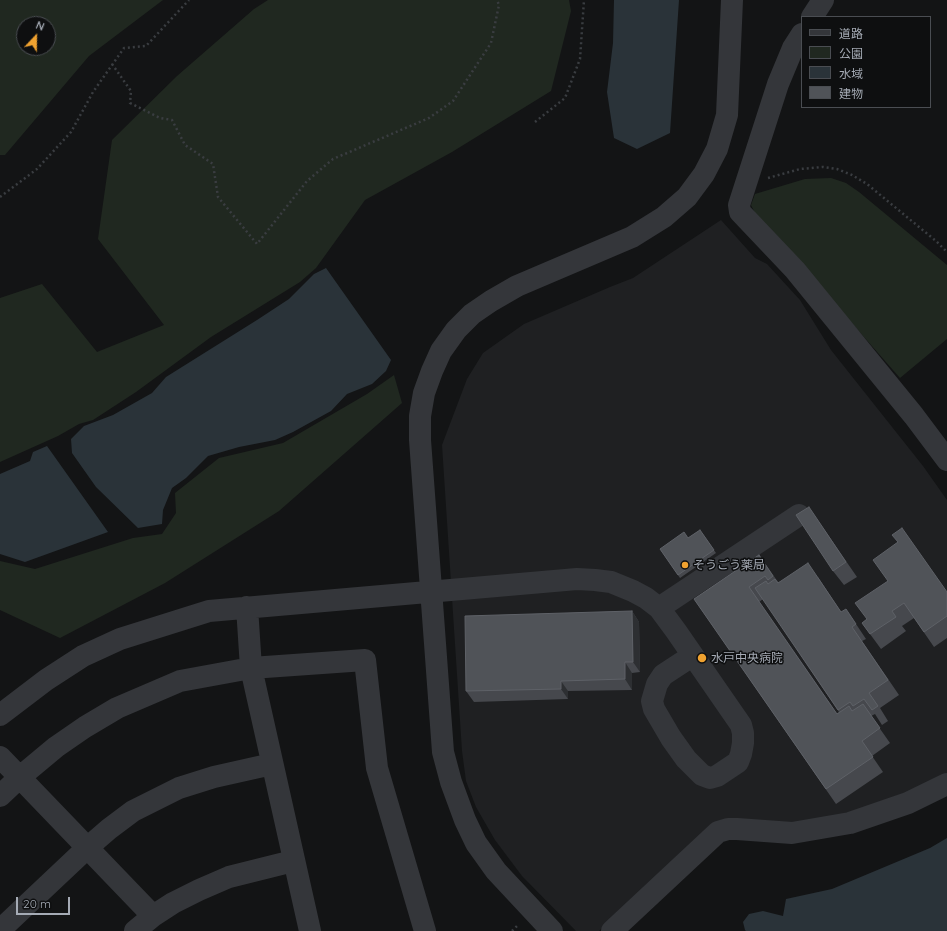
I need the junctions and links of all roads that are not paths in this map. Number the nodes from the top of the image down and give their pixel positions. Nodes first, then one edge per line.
1 (732, 0) edge
2 (823, 0) edge
3 (813, 16) edge
4 (801, 36) edge
5 (947, 460) edge
6 (799, 515) edge
7 (430, 591) junction
8 (247, 607) junction
9 (659, 608) junction
10 (692, 656) junction
11 (251, 668) junction
12 (0, 715) edge
13 (0, 757) edge
14 (272, 764) junction
15 (20, 777) junction
16 (947, 784) edge
17 (0, 796) edge
18 (87, 848) junction
19 (293, 861) junction
20 (153, 916) junction
21 (0, 930) edge
22 (135, 931) edge
23 (310, 931) edge
24 (425, 931) edge
25 (552, 931) edge
26 (612, 931) edge

1 - 7 street
2 - 3 street
4 - 5 street
6 - 9 street
7 - 8 street
7 - 9 street
7 - 25 street
8 - 11 street
8 - 12 street
9 - 10 street
10 - 10 street
11 - 14 street
11 - 15 street
11 - 24 street
13 - 15 street
14 - 18 street
14 - 19 street
15 - 17 street
15 - 18 street
16 - 26 street
18 - 20 street
18 - 21 street
19 - 20 street
19 - 23 street
20 - 22 street

